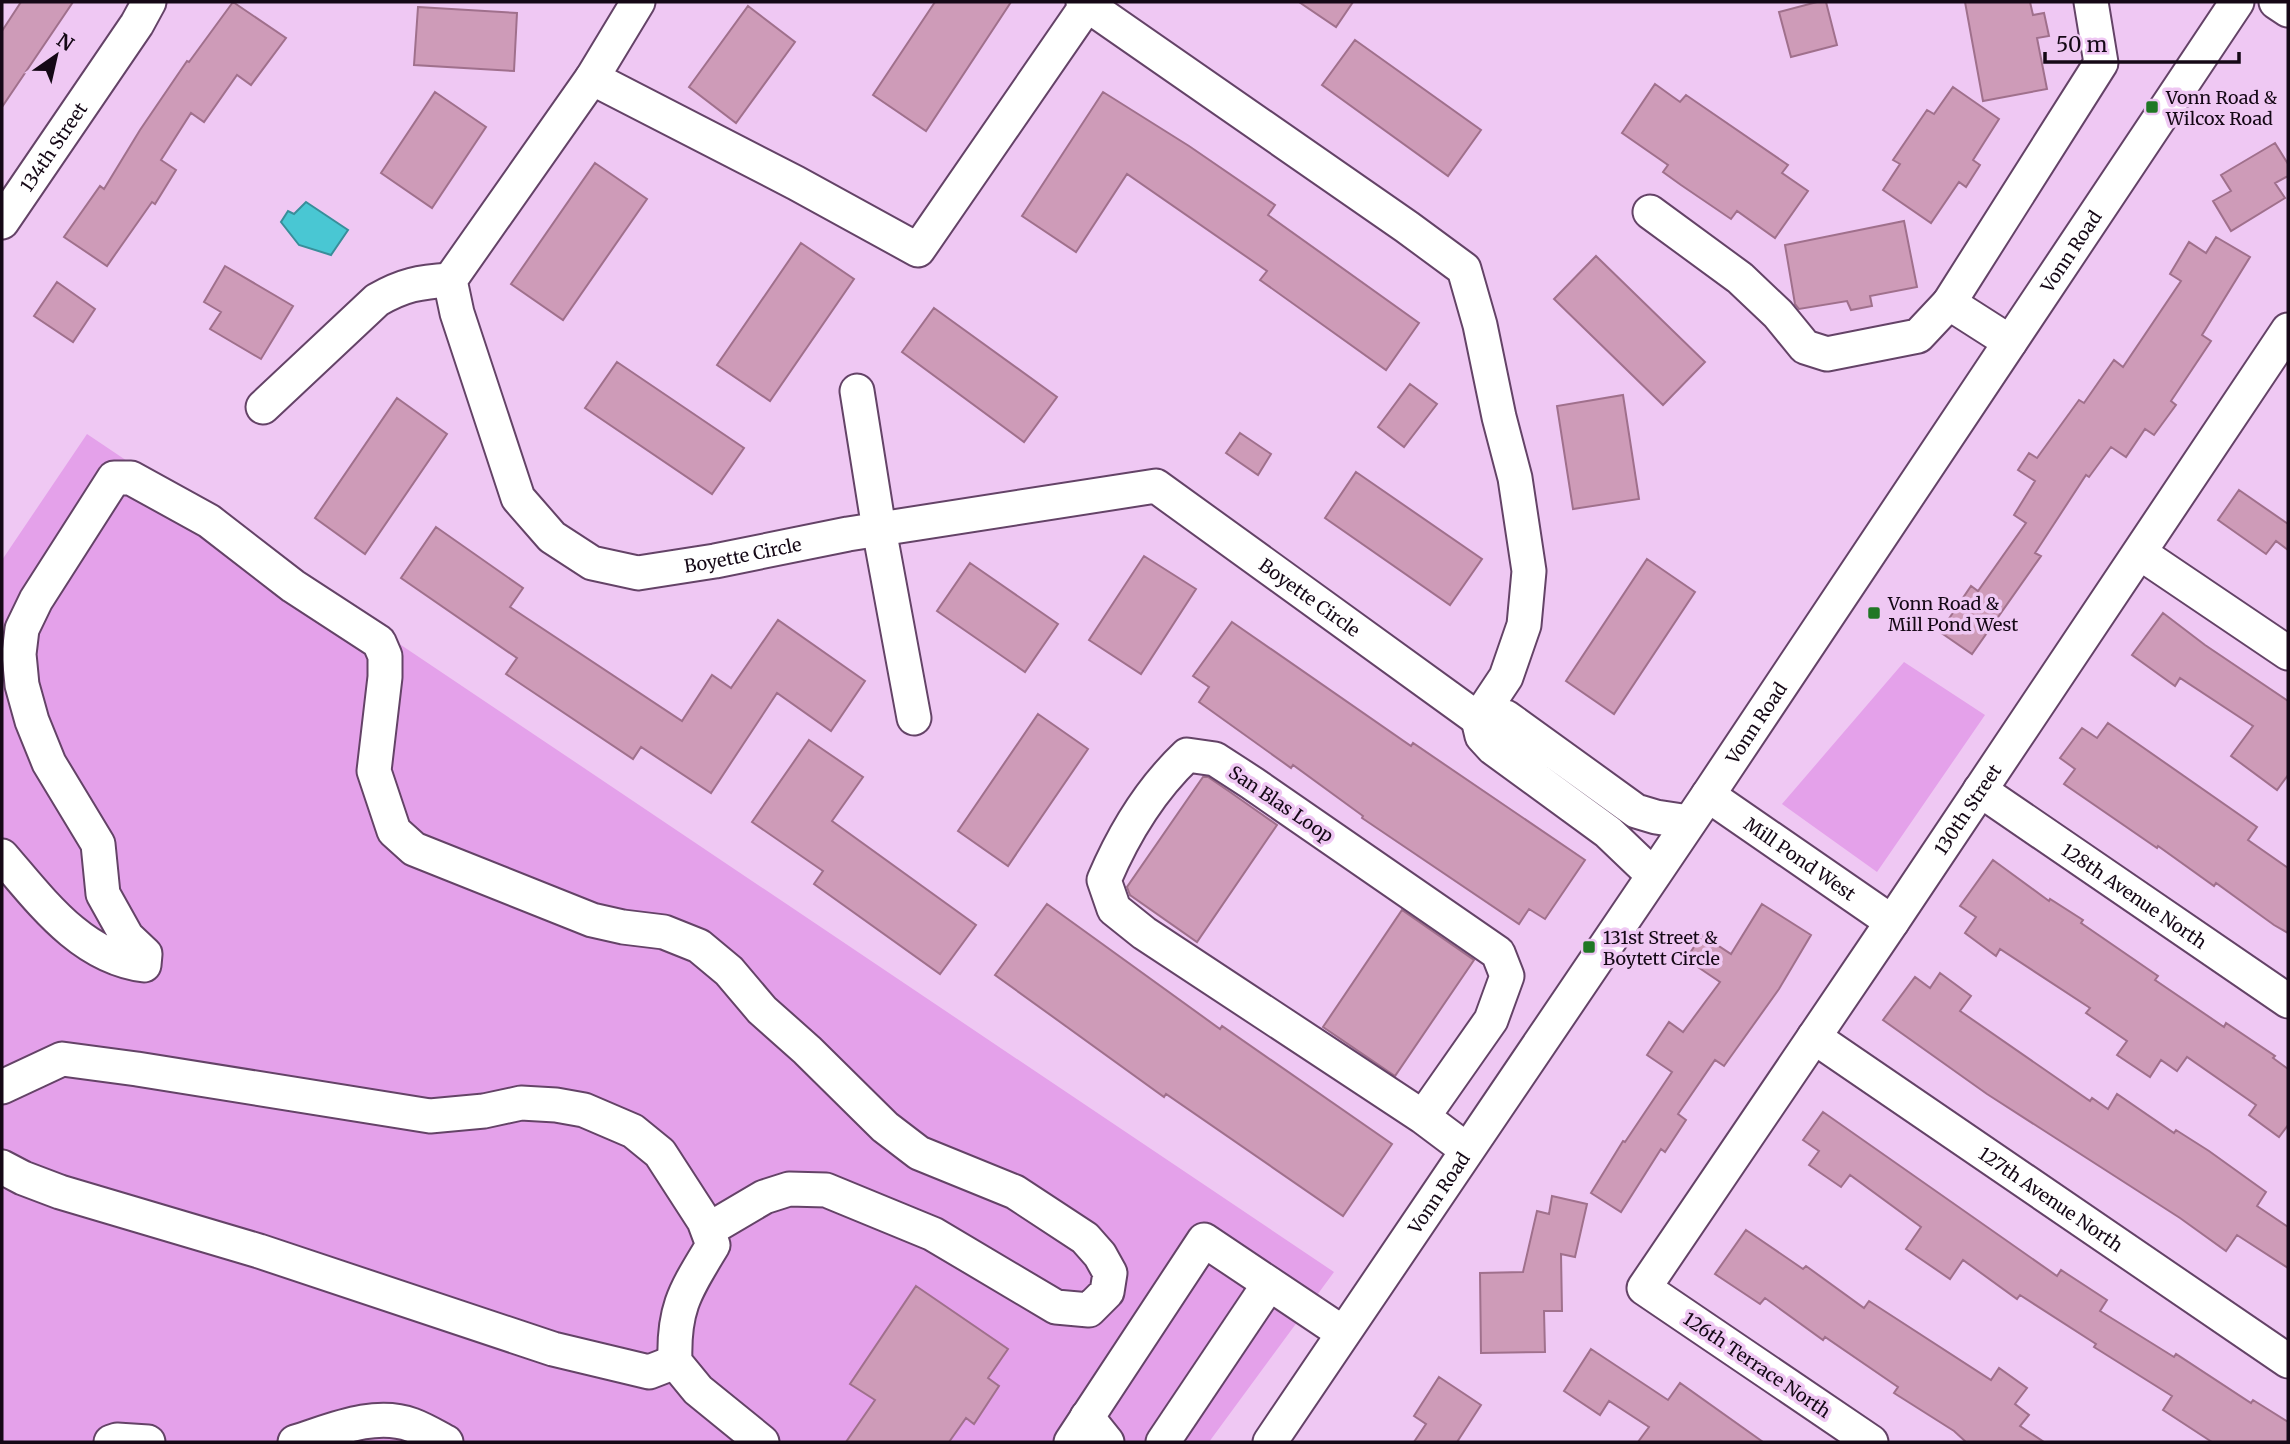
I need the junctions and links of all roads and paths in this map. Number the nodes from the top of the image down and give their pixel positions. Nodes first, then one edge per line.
1 (149, 2) edge
2 (638, 2) edge
3 (2091, 2) edge
4 (2237, 2) edge
5 (2276, 2) edge
6 (1085, 3) edge
7 (2288, 10) edge
8 (592, 78) junction
9 (1650, 212) dead end
10 (2, 222) edge
11 (450, 280) junction
12 (1949, 303) junction
13 (2288, 330) edge
14 (2010, 342) junction
15 (858, 391) dead end
16 (263, 407) dead end
17 (879, 529) junction
18 (2140, 553) junction
19 (2288, 653) edge
20 (914, 718) dead end
21 (1478, 719) junction
22 (1980, 790) junction
23 (1707, 795) junction
24 (1689, 822) junction
25 (2, 856) edge
26 (1653, 875) junction
27 (1892, 922) junction
28 (2288, 1001) edge
29 (1814, 1037) junction
30 (2, 1087) edge
31 (1423, 1117) junction
32 (1467, 1150) junction
33 (2, 1167) edge
34 (708, 1230) junction
35 (1269, 1284) junction
36 (1644, 1288) joint
37 (1343, 1333) junction
38 (2288, 1361) edge
39 (674, 1362) junction
40 (1088, 1434) edge
41 (111, 1442) edge
42 (148, 1442) edge
43 (295, 1442) edge
44 (446, 1442) edge
45 (762, 1442) edge
46 (1163, 1442) edge
47 (1270, 1442) edge
48 (1871, 1442) edge

1 - 10 street, 134th Street
2 - 8 street
3 - 12 street
4 - 14 street, Vonn Road
5 - 7 street
6 - 8 street
6 - 21 street
8 - 11 street
9 - 12 street
11 - 16 street
11 - 17 street, Boyette Circle
12 - 14 street
13 - 18 street, 130th Street
14 - 23 street, Vonn Road
15 - 17 street
17 - 20 street
17 - 21 street, Boyette Circle
18 - 19 street
18 - 22 street, 130th Street
21 - 24 street
21 - 26 street, Boyette Circle
22 - 27 street, 130th Street
22 - 28 street, 128th Avenue North
23 - 24 street, Vonn Road
23 - 27 street, Mill Pond West
24 - 26 street, Vonn Road
25 - 34 street
26 - 32 street, Vonn Road
27 - 29 street, 130th Street
29 - 36 street, 130th Street
29 - 38 street, 127th Avenue North
30 - 34 street
31 - 31 street, San Blas Loop
31 - 32 street, San Blas Loop
32 - 37 street, Vonn Road
33 - 39 street
34 - 39 street
35 - 37 street
35 - 40 street
35 - 46 street
36 - 48 street, 126th Terrace North
37 - 47 street, Vonn Road
39 - 45 street
41 - 42 street
43 - 44 street

